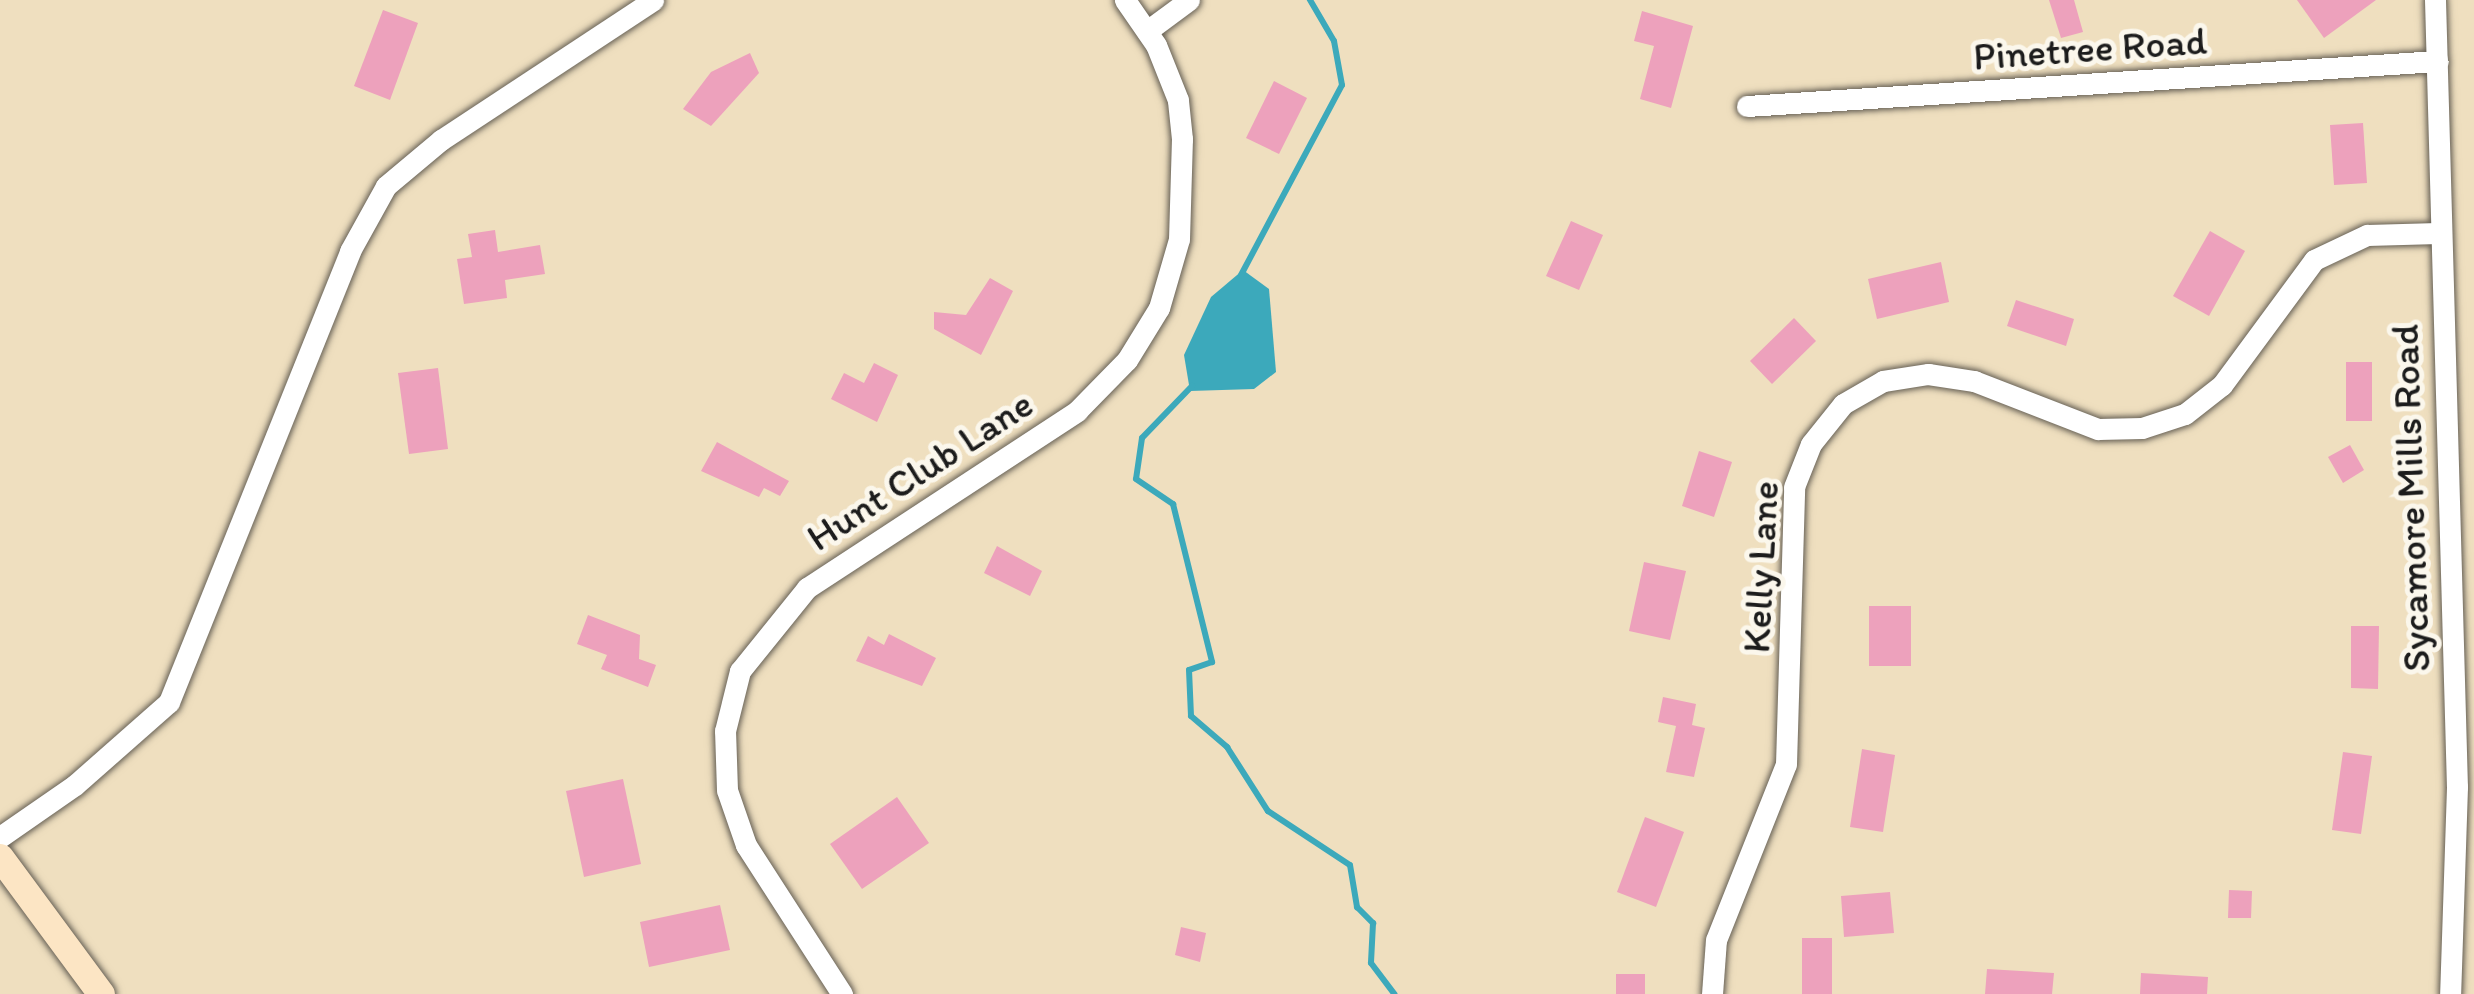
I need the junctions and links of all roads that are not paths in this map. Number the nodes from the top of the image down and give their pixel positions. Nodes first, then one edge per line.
1 (653, 0) edge
2 (1125, 0) edge
3 (1189, 0) edge
4 (2435, 0) edge
5 (1147, 31) junction
6 (2438, 61) junction
7 (1747, 106) dead end
8 (2438, 233) junction
9 (0, 836) edge
10 (0, 857) edge
11 (101, 994) edge
12 (842, 994) edge
13 (1712, 994) edge
14 (2450, 994) edge

1 - 9 street
2 - 5 street, Hunt Club Lane
3 - 5 street
4 - 6 street, Sycamore Mills Road
5 - 12 street, Hunt Club Lane
6 - 7 street, Pinetree Road
6 - 8 street, Sycamore Mills Road
8 - 13 street, Kelly Lane
8 - 14 street, Sycamore Mills Road
10 - 11 street

